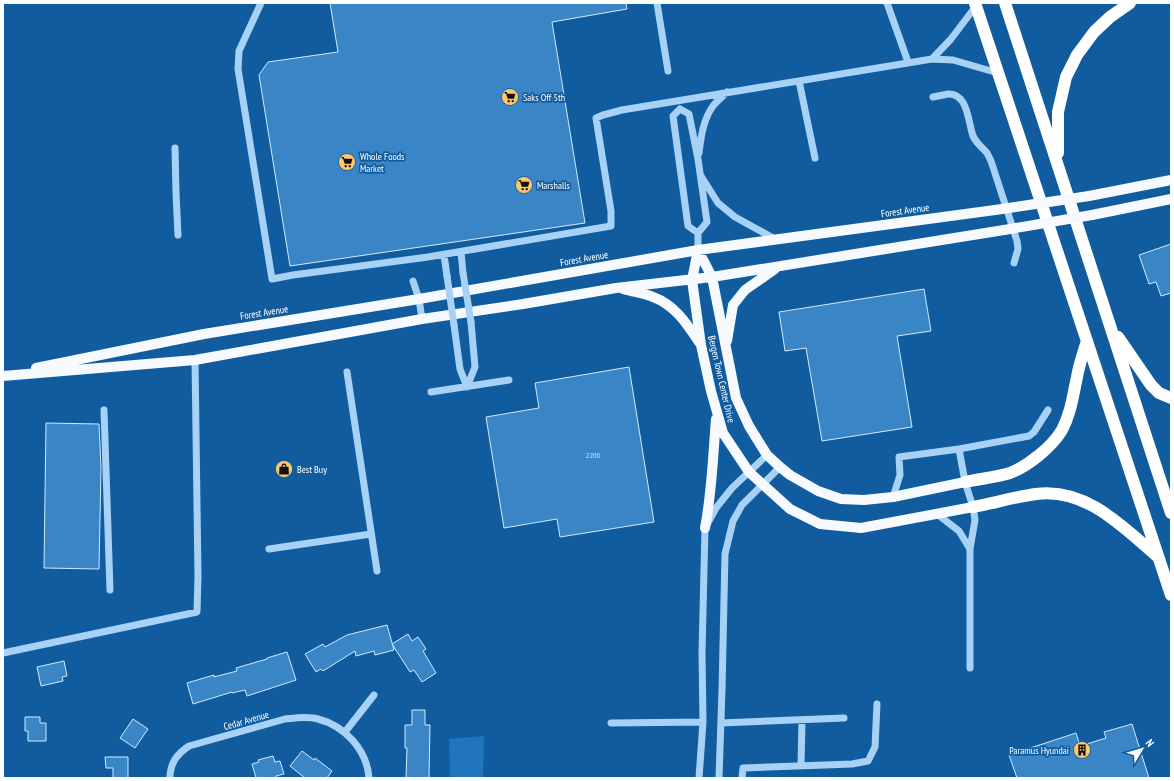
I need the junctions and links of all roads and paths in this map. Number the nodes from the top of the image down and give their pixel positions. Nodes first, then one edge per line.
1 (261, 3) edge
2 (657, 3) edge
3 (887, 3) edge
4 (1005, 3) edge
5 (1130, 3) edge
6 (975, 4) edge
7 (932, 59) junction
8 (908, 62) junction
9 (668, 72) dead end
10 (998, 73) junction
11 (799, 81) junction
12 (726, 92) junction
13 (933, 97) dead end
14 (678, 100) junction
15 (680, 109) junction
16 (175, 148) dead end
17 (815, 158) dead end
18 (698, 159) junction
19 (1058, 164) junction
20 (699, 173) junction
21 (1171, 180) edge
22 (1171, 199) edge
23 (698, 234) junction
24 (178, 235) dead end
25 (775, 239) junction
26 (698, 250) junction
27 (461, 252) junction
28 (444, 255) junction
29 (1014, 263) dead end
30 (778, 267) junction
31 (712, 277) junction
32 (692, 280) junction
33 (414, 281) dead end
34 (616, 288) junction
35 (419, 299) junction
36 (422, 319) junction
37 (1109, 322) junction
38 (1087, 341) junction
39 (701, 345) junction
40 (726, 347) junction
41 (195, 360) junction
42 (347, 372) dead end
43 (3, 375) edge
44 (509, 380) dead end
45 (467, 387) junction
46 (431, 392) dead end
47 (1171, 398) edge
48 (104, 410) dead end
49 (1048, 410) dead end
50 (717, 412) junction
51 (959, 450) junction
52 (767, 455) junction
53 (780, 467) junction
54 (749, 472) junction
55 (965, 482) junction
56 (762, 485) junction
57 (893, 497) junction
58 (973, 507) junction
59 (1171, 513) edge
60 (937, 514) junction
61 (705, 528) junction
62 (371, 534) junction
63 (269, 549) dead end
64 (970, 549) junction
65 (1158, 557) junction
66 (377, 571) dead end
67 (110, 590) dead end
68 (1171, 595) edge
69 (3, 653) edge
70 (970, 668) dead end
71 (374, 695) dead end
72 (877, 704) dead end
73 (844, 718) dead end
74 (802, 720) junction
75 (703, 722) junction
76 (611, 723) dead end
77 (721, 723) junction
78 (345, 732) junction
79 (801, 766) junction
80 (170, 778) edge
81 (369, 778) edge
82 (699, 778) edge
83 (719, 778) edge
84 (742, 778) edge

1 - 28 street
2 - 9 street
3 - 8 street
4 - 19 highway
5 - 19 highway
6 - 7 street
6 - 10 highway
7 - 8 street
7 - 10 street
8 - 11 street
10 - 38 highway
11 - 12 street
11 - 17 street
12 - 14 street
12 - 18 street
13 - 29 street
14 - 15 street
14 - 27 street
15 - 18 street
15 - 23 street
16 - 24 street
18 - 20 street
19 - 37 highway
20 - 23 street
20 - 25 street
21 - 25 main road, Forest Avenue, bridge
22 - 30 main road, Forest Avenue, bridge
23 - 26 street
25 - 26 main road, Forest Avenue
26 - 31 main road, Bergen Town Center Drive
26 - 32 main road, Bergen Town Center Drive
26 - 35 main road, Forest Avenue
27 - 28 street
27 - 45 street, bridge
28 - 45 street, bridge
30 - 31 main road, Forest Avenue
30 - 40 main road
31 - 32 main road, Forest Avenue
31 - 40 main road, Bergen Town Center Drive
32 - 34 main road, Forest Avenue
32 - 39 main road, Bergen Town Center Drive
33 - 35 street
34 - 36 main road, Forest Avenue
34 - 39 main road
35 - 36 street
35 - 43 main road, Forest Avenue
36 - 41 main road, Forest Avenue
37 - 47 highway
37 - 59 highway
38 - 55 highway
38 - 65 highway
39 - 50 main road, Bergen Town Center Drive
40 - 52 main road, Bergen Town Center Drive
41 - 43 main road, Forest Avenue
41 - 69 street
42 - 62 street
44 - 45 street
45 - 46 street
48 - 67 street
49 - 51 street
50 - 54 main road, Bergen Town Center Drive
50 - 61 main road
51 - 55 street
51 - 57 street
52 - 53 main road, Bergen Town Center Drive
52 - 54 street
53 - 56 street
53 - 57 main road, Bergen Town Center Drive
54 - 56 main road, Bergen Town Center Drive
54 - 61 street
55 - 57 main road, Bergen Town Center Drive
55 - 58 street
56 - 60 main road, Bergen Town Center Drive
56 - 77 street
58 - 60 main road, Bergen Town Center Drive
58 - 64 street
58 - 65 highway
60 - 64 street
61 - 75 street
62 - 63 street
62 - 66 street
64 - 70 street
65 - 68 highway
71 - 78 street
72 - 79 street
73 - 74 street
74 - 77 street
74 - 79 street
75 - 76 street
75 - 82 street
77 - 83 street
78 - 80 street, Cedar Avenue
78 - 81 street, Cedar Avenue
79 - 84 street

